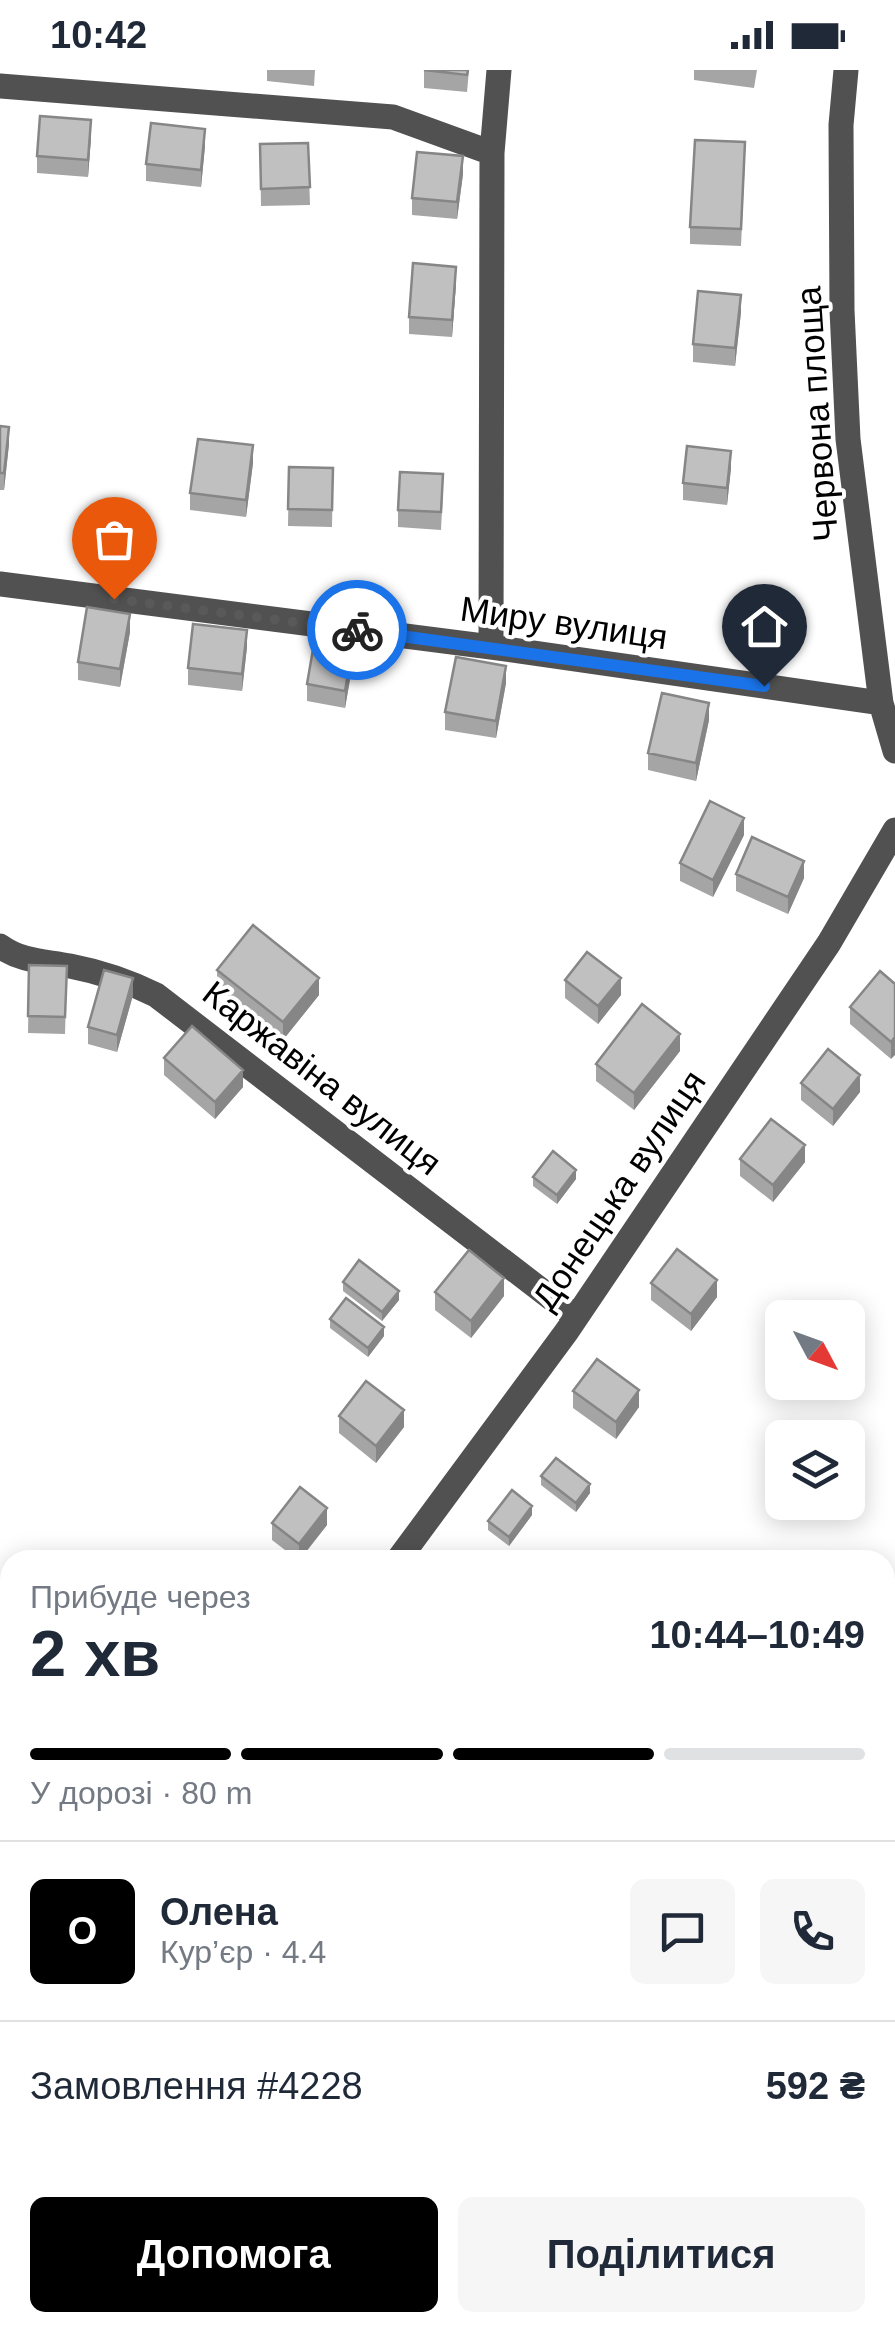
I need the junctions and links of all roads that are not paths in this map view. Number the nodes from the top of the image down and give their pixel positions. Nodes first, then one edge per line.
1 (499, 70) edge
2 (846, 70) edge
3 (0, 86) edge
4 (492, 153) junction
5 (0, 584) edge
6 (492, 647) junction
7 (880, 704) junction
8 (895, 751) edge
9 (891, 847) edge
10 (0, 946) edge
11 (576, 1317) junction
12 (405, 1550) edge

1 - 4 street
2 - 7 street, Червона площа
3 - 4 street
4 - 6 street
5 - 6 street, Миру вулиця
6 - 7 street, Миру вулиця
7 - 8 street, Червона площа
9 - 11 street, Донецька вулиця
10 - 11 street, Каржавіна вулиця
11 - 12 street, Донецька вулиця

